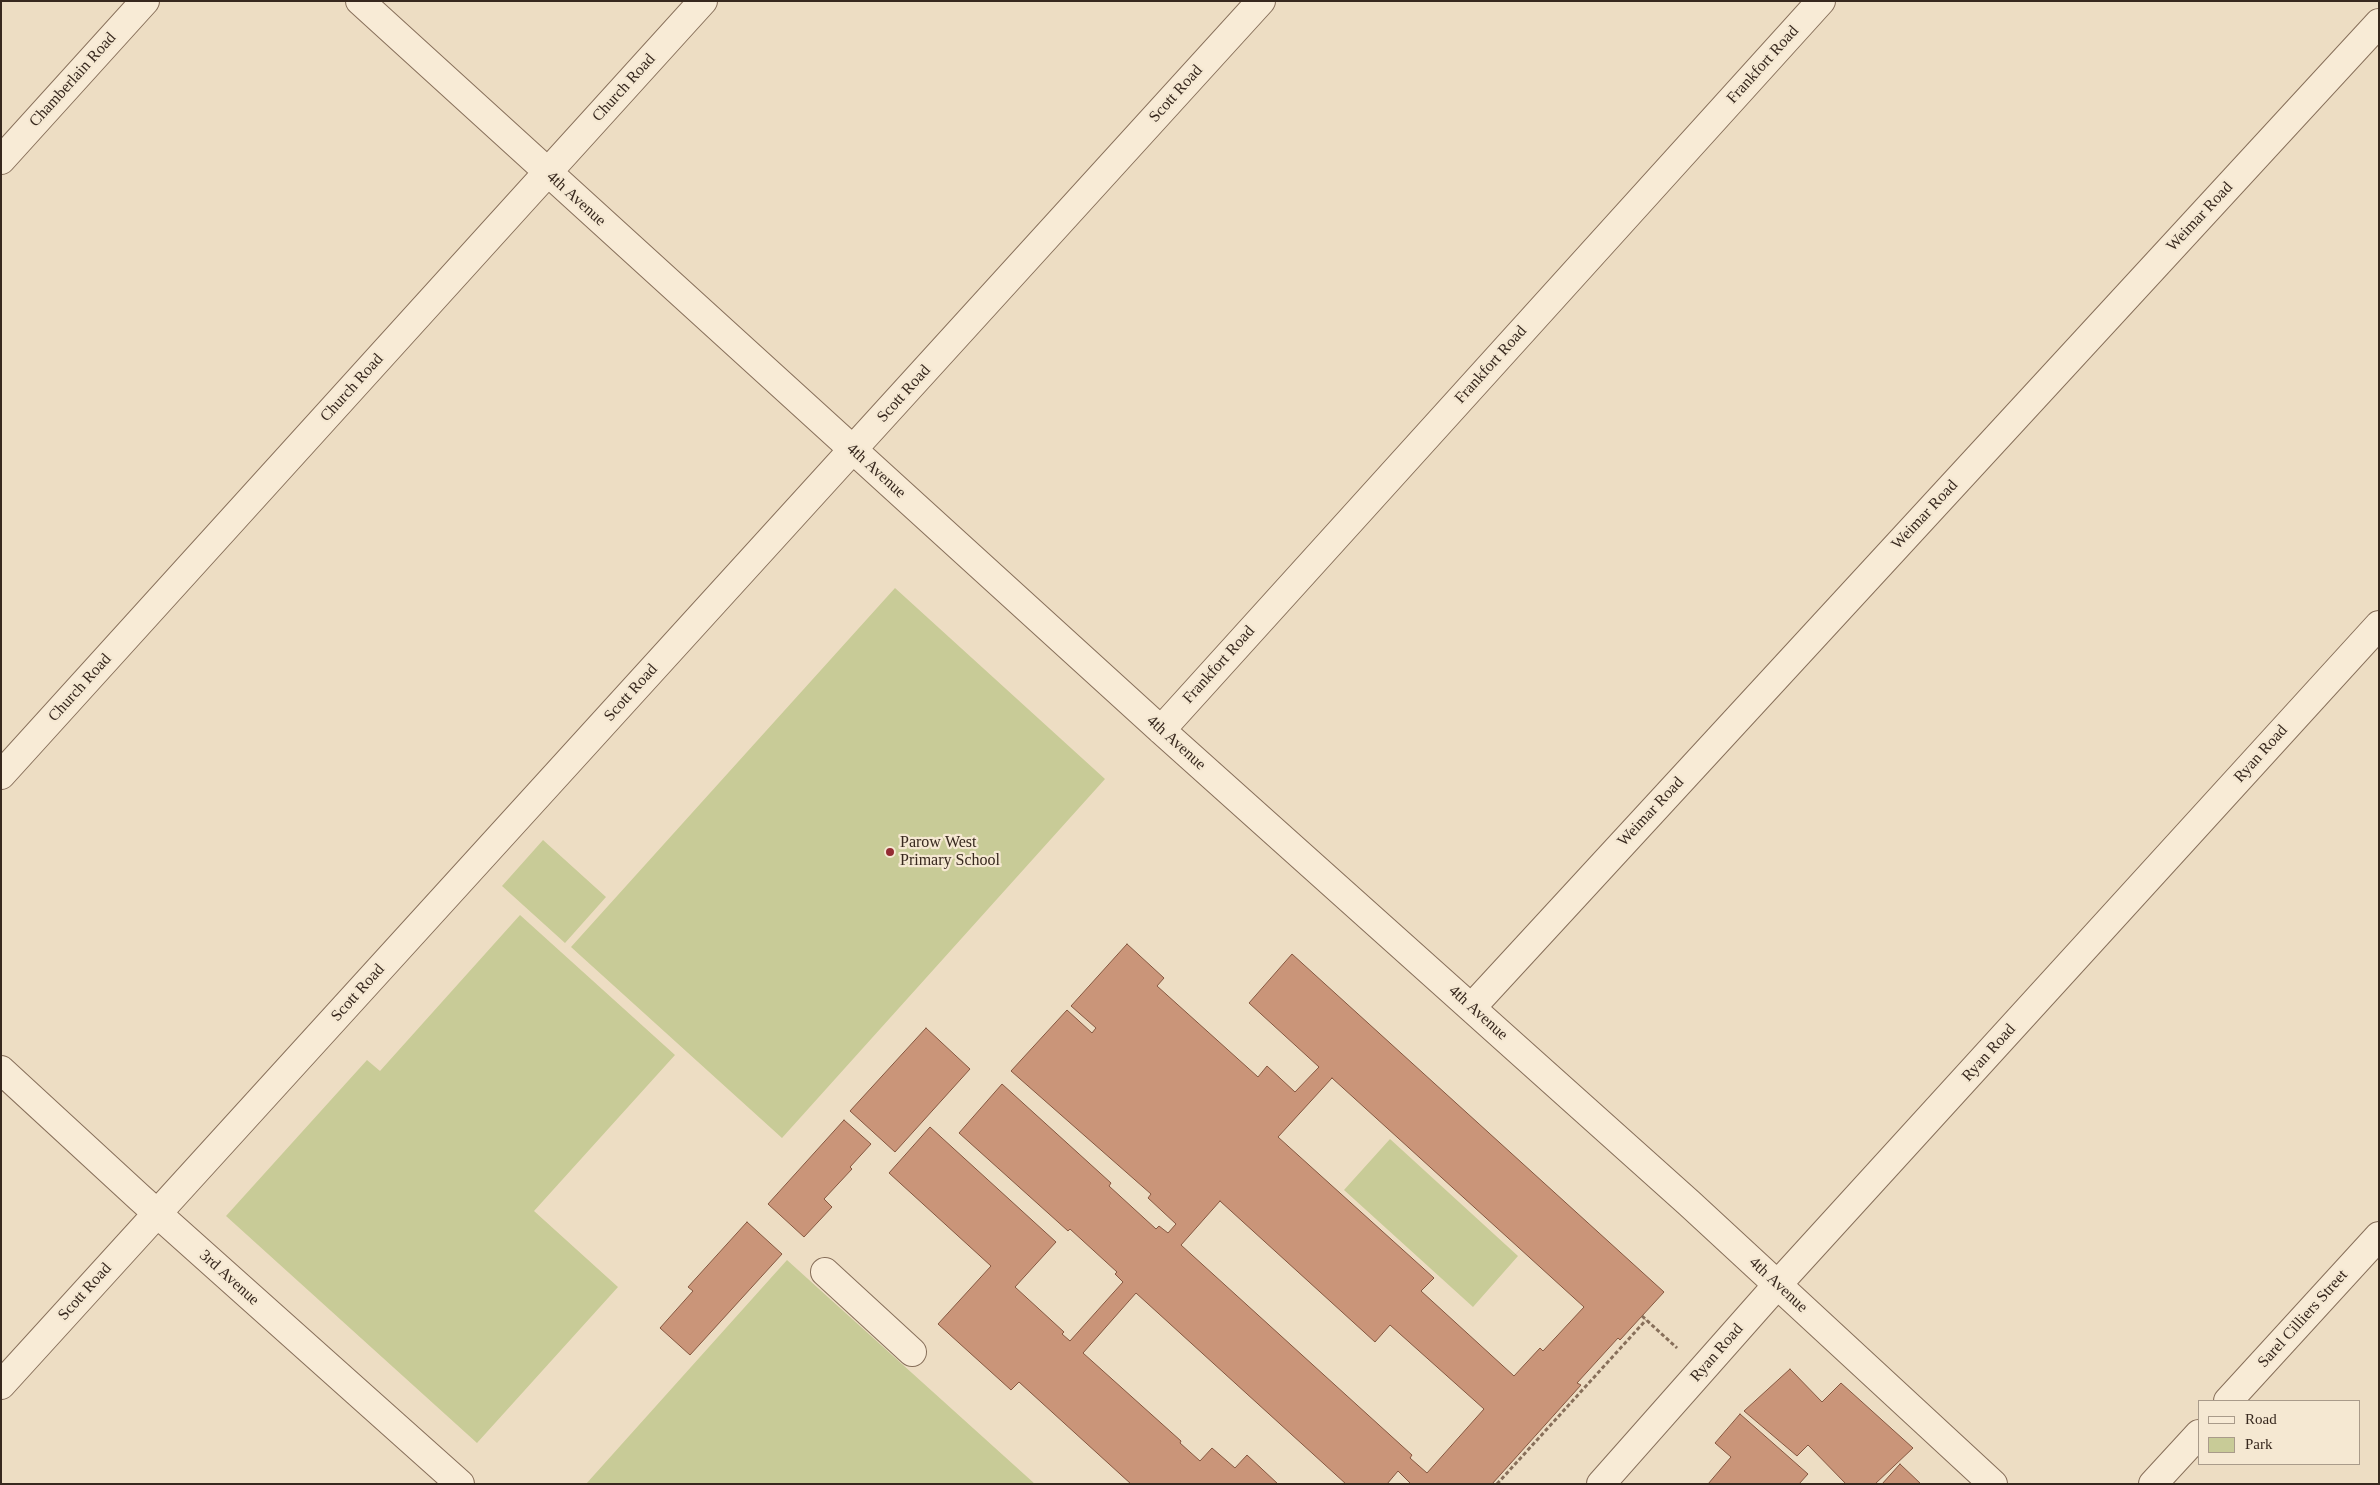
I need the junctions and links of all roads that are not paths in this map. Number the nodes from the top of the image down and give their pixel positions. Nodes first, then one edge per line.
1 (145, 1) edge
2 (360, 1) edge
3 (703, 1) edge
4 (1261, 1) edge
5 (1821, 1) edge
6 (2379, 22) edge
7 (1, 160) edge
8 (547, 172) junction
9 (853, 450) junction
10 (2379, 625) edge
11 (1161, 730) junction
12 (1, 775) edge
13 (1472, 1007) junction
14 (1, 1070) edge
15 (157, 1213) junction
16 (2379, 1236) edge
17 (825, 1272) dead end
18 (1778, 1284) junction
19 (912, 1352) dead end
20 (1, 1385) edge
21 (2229, 1400) edge
22 (2198, 1435) edge
23 (460, 1484) edge
24 (1601, 1484) edge
25 (1993, 1484) edge
26 (2153, 1484) edge

1 - 7 street, Chamberlain Road
2 - 8 street, 4th Avenue
3 - 8 street, Church Road
4 - 9 street, Scott Road
5 - 11 street, Frankfort Road
6 - 13 street, Weimar Road
8 - 9 street, 4th Avenue
8 - 12 street, Church Road
9 - 11 street, 4th Avenue
9 - 15 street, Scott Road
10 - 18 street, Ryan Road
11 - 13 street, 4th Avenue
13 - 18 street, 4th Avenue
14 - 15 street, 3rd Avenue
15 - 20 street, Scott Road
15 - 23 street, 3rd Avenue
16 - 21 street, Sarel Cilliers Street
17 - 19 street
18 - 24 street, Ryan Road
18 - 25 street, 4th Avenue
22 - 26 street

